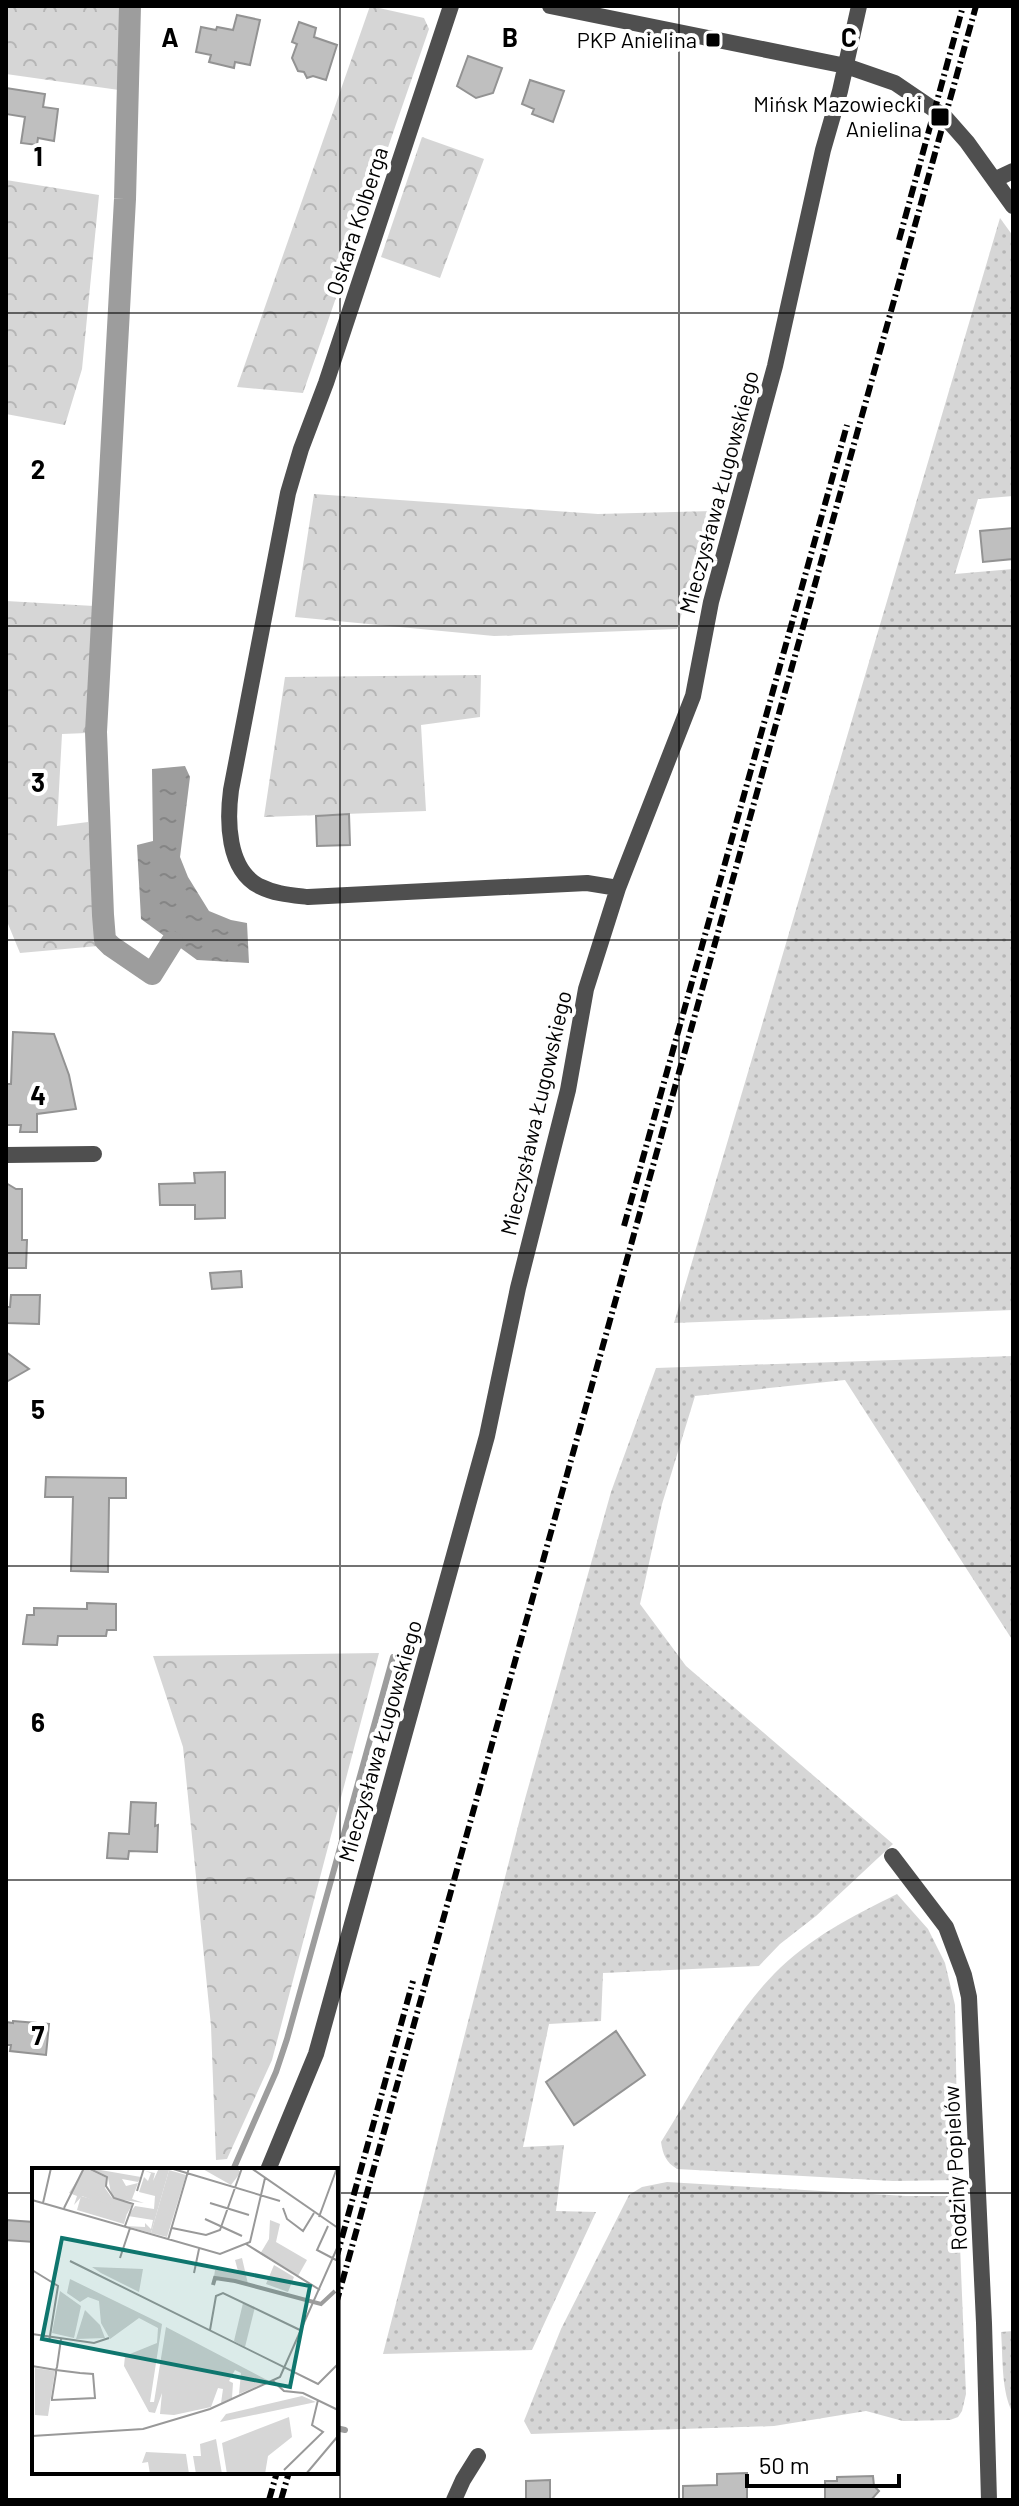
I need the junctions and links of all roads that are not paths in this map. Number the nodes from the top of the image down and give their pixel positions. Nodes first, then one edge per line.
1 (451, 6) edge
2 (550, 6) edge
3 (859, 6) edge
4 (846, 66) junction
5 (1013, 171) edge
6 (996, 179) junction
7 (1013, 206) edge
8 (618, 888) junction
9 (94, 1154) dead end
10 (6, 1155) edge
11 (892, 1856) dead end
12 (269, 2168) edge
13 (478, 2456) dead end
14 (454, 2500) edge
15 (989, 2500) edge

1 - 8 street, Oskara Kolberga
2 - 4 street
3 - 4 street, Mieczysława Ługowskiego
4 - 6 street
4 - 8 street, Mieczysława Ługowskiego
5 - 6 street
6 - 7 street
8 - 12 street, Mieczysława Ługowskiego
9 - 10 street
11 - 15 street, Rodziny Popielów
13 - 14 street

